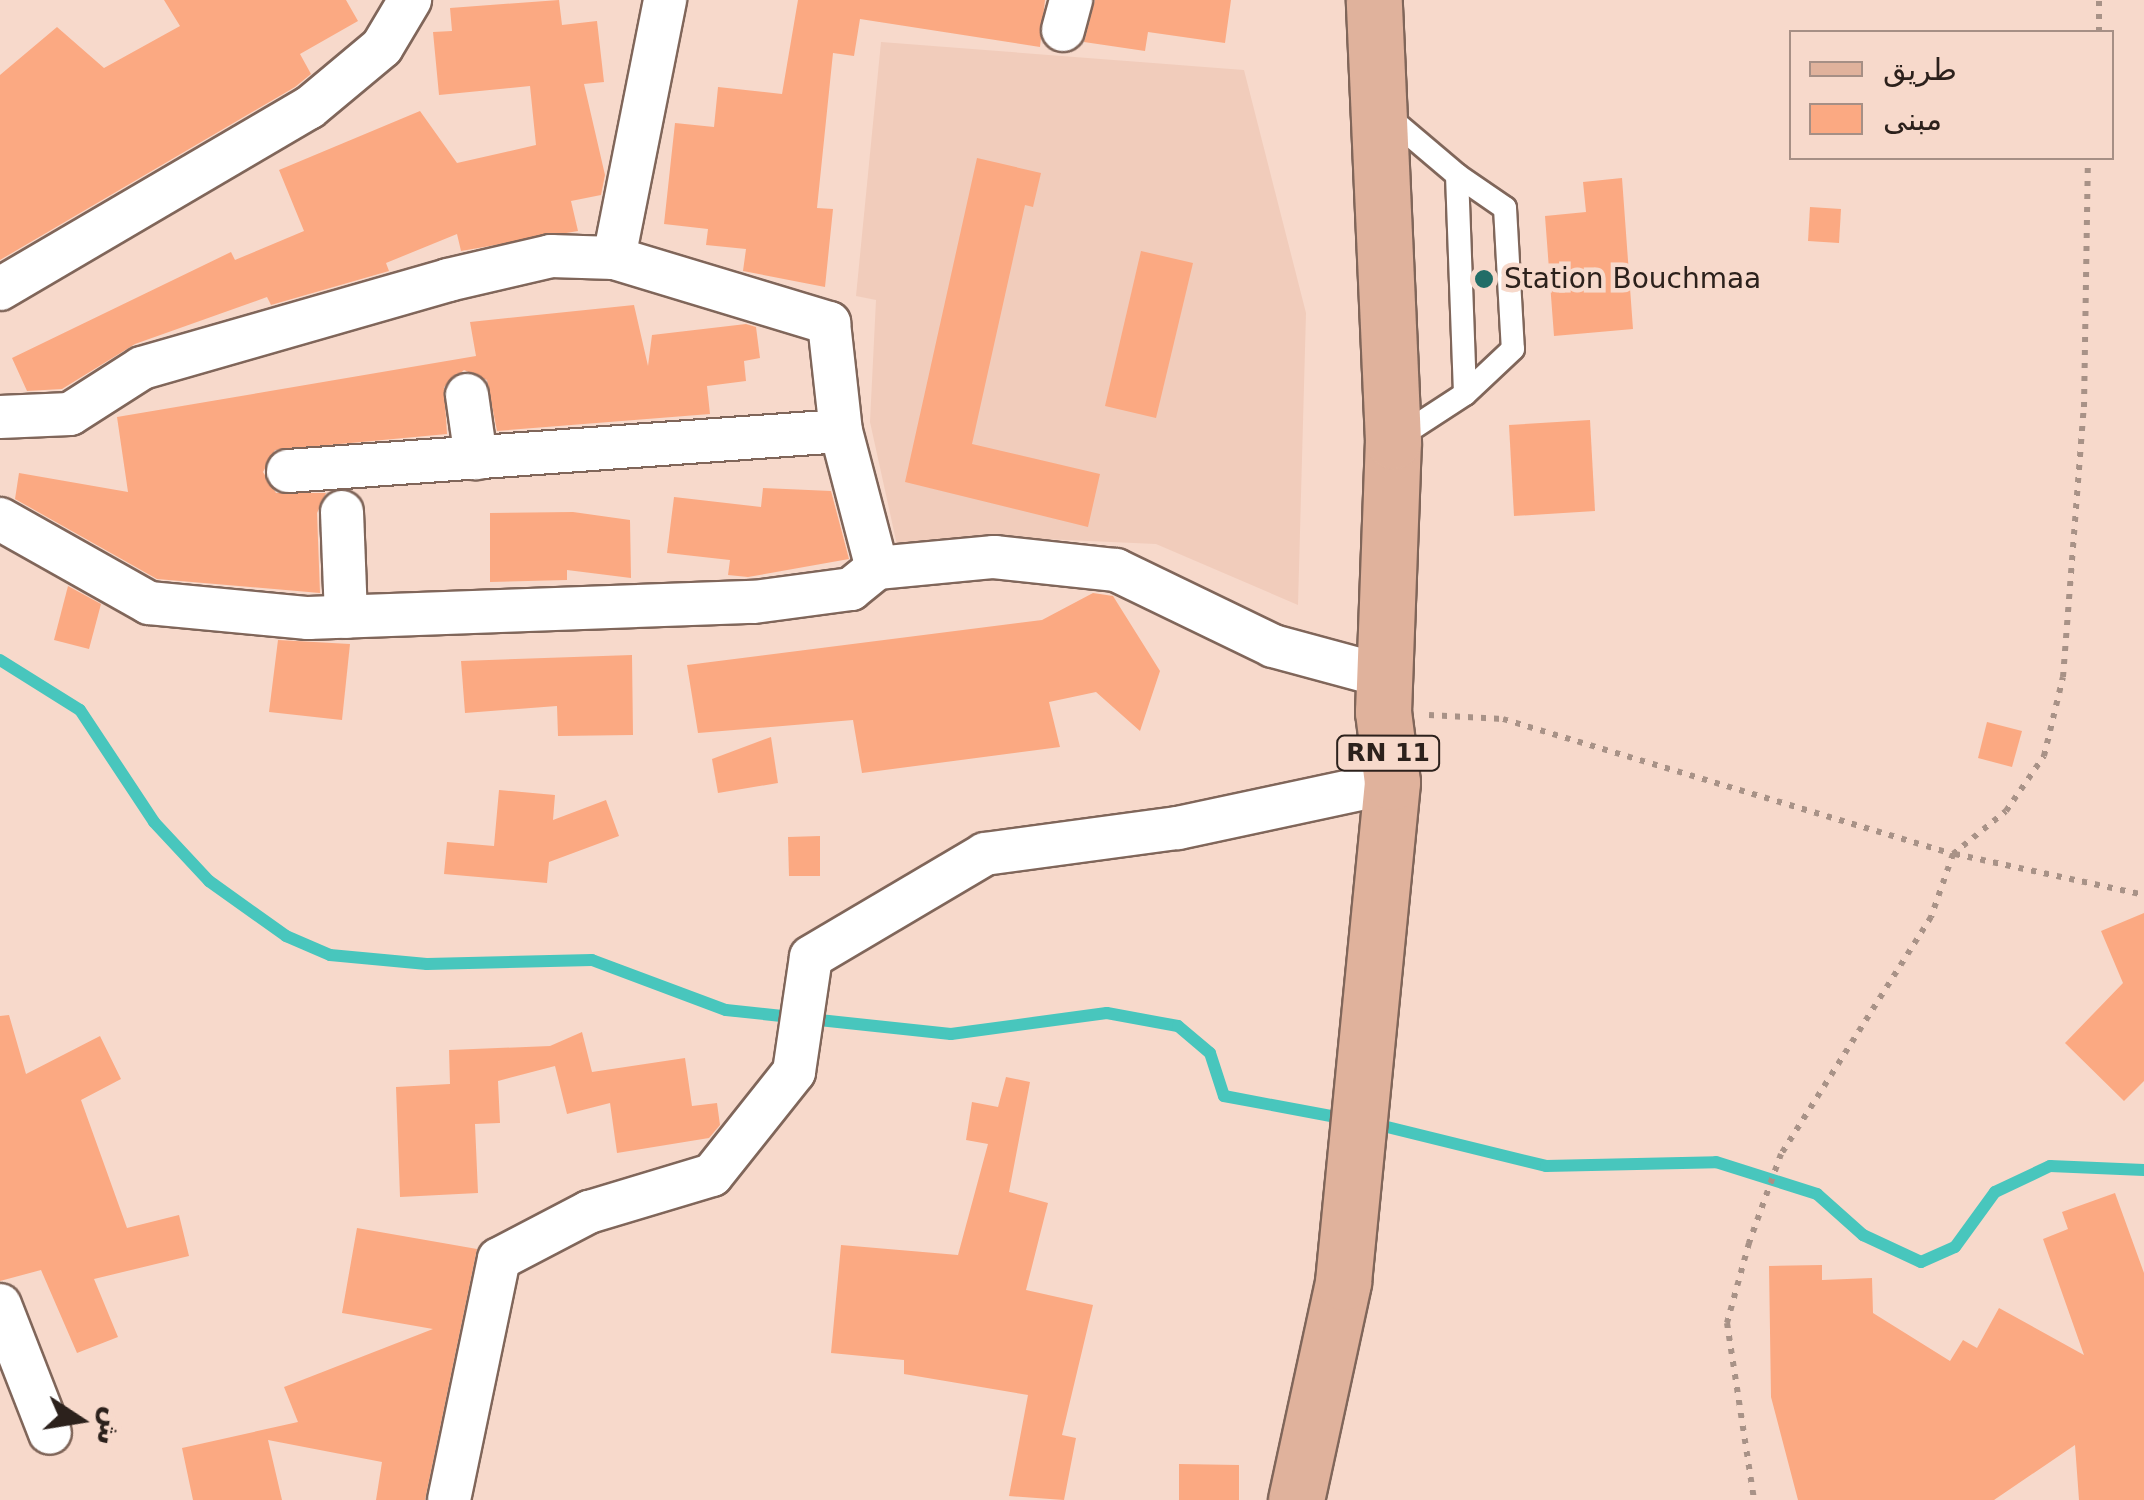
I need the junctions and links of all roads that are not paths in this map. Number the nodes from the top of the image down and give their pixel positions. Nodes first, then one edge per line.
1 (410, 0) edge
2 (665, 0) edge
3 (1374, 0) edge
4 (1381, 111) junction
5 (1457, 175) junction
6 (614, 258) junction
7 (0, 289) edge
8 (1465, 394) junction
9 (468, 395) dead end
10 (0, 417) edge
11 (842, 432) junction
12 (1393, 441) junction
13 (476, 458) junction
14 (288, 471) dead end
15 (342, 512) dead end
16 (0, 519) edge
17 (877, 568) junction
18 (346, 617) junction
19 (1383, 694) junction
20 (1392, 782) junction
21 (0, 1305) edge
22 (50, 1434) dead end
23 (449, 1500) edge
24 (1296, 1500) edge

1 - 7 street
2 - 6 street
3 - 4 main road, RN 11
4 - 5 lane
4 - 12 main road, RN 11
5 - 8 lane
5 - 8 lane
6 - 10 street
6 - 11 street
8 - 12 lane
9 - 13 street
11 - 13 street
11 - 17 street
12 - 19 main road, RN 11
13 - 14 street
15 - 18 street
16 - 18 street
17 - 18 street
17 - 19 street
19 - 20 main road, RN 11
20 - 23 street
20 - 24 main road, RN 11
21 - 22 street

